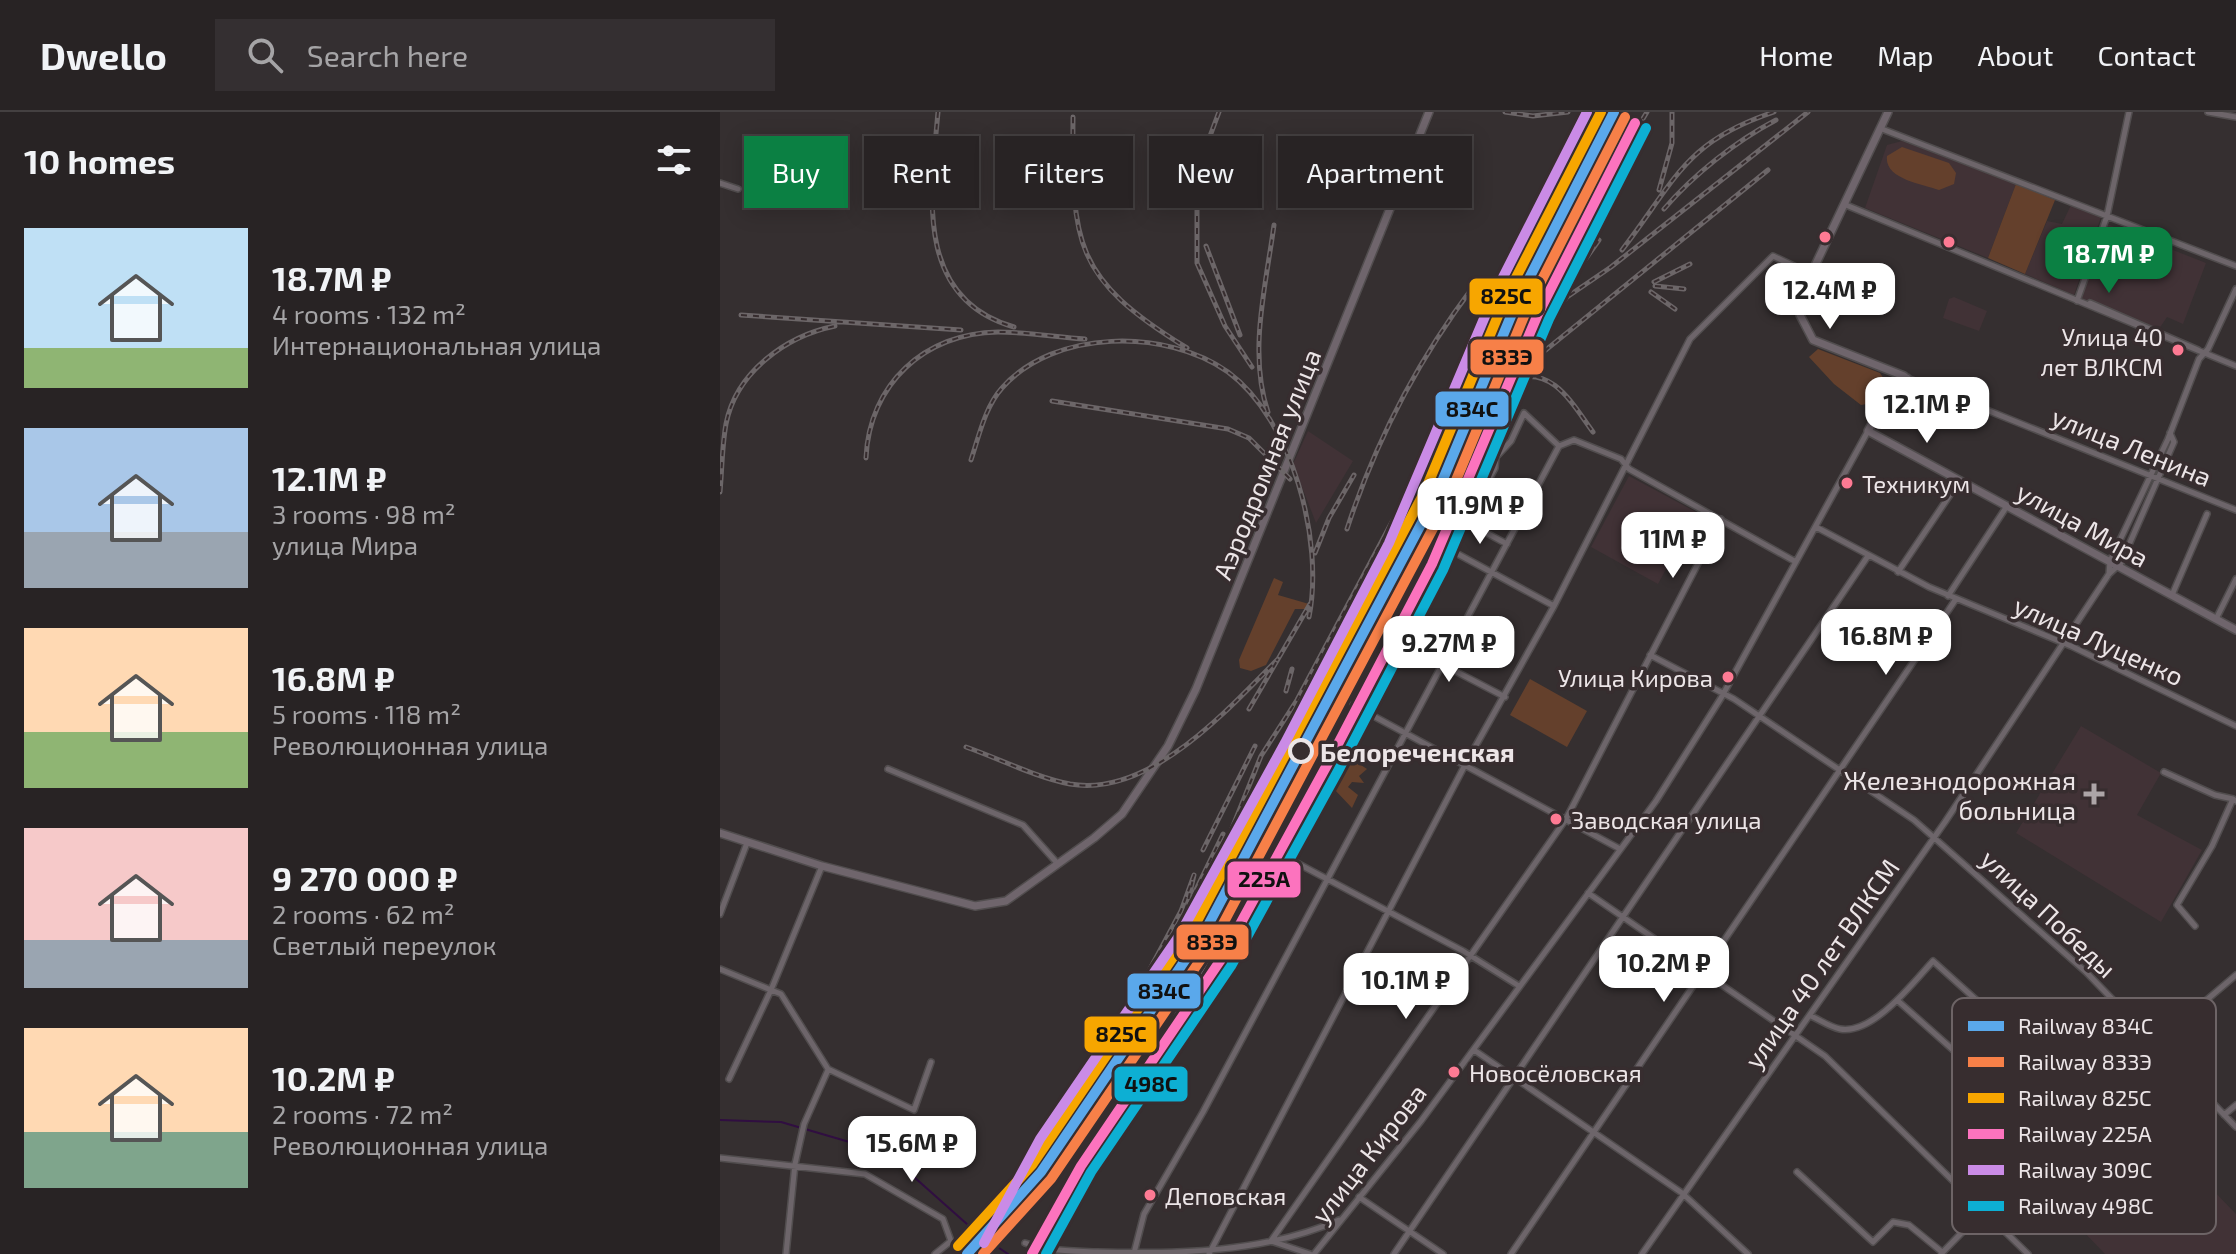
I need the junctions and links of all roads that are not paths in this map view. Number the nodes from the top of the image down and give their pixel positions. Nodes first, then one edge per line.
1 (1429, 112) edge
2 (1888, 112) edge
3 (2129, 112) edge
4 (2208, 112) edge
5 (2236, 117) edge
6 (1882, 129) junction
7 (720, 183) edge
8 (738, 189) dead end
9 (1846, 204) junction
10 (2107, 216) junction
11 (2236, 266) edge
12 (1811, 274) junction
13 (2236, 289) edge
14 (2077, 299) junction
15 (2202, 352) junction
16 (2236, 366) edge
17 (1879, 367) junction
18 (1907, 378) junction
19 (1889, 389) junction
20 (1868, 431) junction
21 (2170, 433) junction
22 (1559, 446) junction
23 (1626, 465) junction
24 (2150, 475) junction
25 (2159, 479) junction
26 (1960, 480) junction
27 (2007, 505) junction
28 (2236, 510) edge
29 (2207, 514) dead end
30 (1721, 519) junction
31 (1816, 527) junction
32 (1430, 539) dead end
33 (1507, 544) junction
34 (1868, 556) junction
35 (2110, 561) junction
36 (1796, 562) junction
37 (2118, 566) junction
38 (1493, 571) junction
39 (1898, 572) junction
40 (2109, 574) junction
41 (2236, 579) edge
42 (2172, 595) junction
43 (1948, 596) junction
44 (1956, 599) junction
45 (1554, 606) junction
46 (2216, 619) junction
47 (2236, 630) edge
48 (2065, 644) junction
49 (1407, 646) dead end
50 (1650, 655) junction
51 (1443, 664) junction
52 (1724, 693) junction
53 (1505, 697) junction
54 (1353, 705) dead end
55 (1758, 715) junction
56 (2236, 726) edge
57 (1407, 734) junction
58 (1465, 765) junction
59 (888, 769) dead end
60 (1841, 771) junction
61 (2164, 772) dead end
62 (2235, 800) edge
63 (1566, 819) junction
64 (720, 833) edge
65 (1934, 837) junction
66 (747, 843) junction
67 (1620, 849) junction
68 (1278, 853) dead end
69 (1058, 864) junction
70 (822, 866) junction
71 (1328, 881) junction
72 (1588, 893) junction
73 (1388, 912) junction
74 (720, 914) edge
75 (1620, 917) junction
76 (2195, 926) dead end
77 (1470, 955) junction
78 (720, 969) edge
79 (1703, 973) junction
80 (2236, 975) edge
81 (1519, 986) junction
82 (771, 990) junction
83 (1974, 998) edge
84 (2111, 998) edge
85 (2210, 998) edge
86 (1897, 1000) junction
87 (1811, 1016) junction
88 (1795, 1038) junction
89 (1952, 1049) edge
90 (1474, 1050) junction
91 (931, 1062) dead end
92 (828, 1069) junction
93 (1514, 1076) junction
94 (729, 1079) dead end
95 (2236, 1105) edge
96 (2216, 1106) edge
97 (2224, 1115) junction
98 (2236, 1127) edge
99 (1594, 1131) junction
100 (720, 1158) edge
101 (795, 1164) junction
102 (1797, 1172) dead end
103 (1952, 1180) edge
104 (1682, 1193) junction
105 (1359, 1197) junction
106 (1340, 1220) junction
107 (1407, 1231) junction
108 (1959, 1234) edge
109 (2008, 1234) edge
110 (1271, 1241) junction
111 (1025, 1243) dead end
112 (1064, 1252) edge
113 (1210, 1252) edge
114 (1120, 1253) edge
115 (1134, 1253) edge
116 (1941, 1253) edge
117 (786, 1254) edge
118 (935, 1254) edge
119 (1312, 1254) edge
120 (1394, 1254) edge
121 (1443, 1254) edge
122 (1511, 1254) edge
123 (1642, 1254) edge
124 (1748, 1254) edge
125 (2028, 1254) edge

1 - 69 main road, Аэродромная улица
2 - 6 main road, улица Ленина
3 - 10 street
4 - 5 street
6 - 9 main road, улица Ленина
6 - 10 street
7 - 8 street
9 - 12 main road, улица Ленина
9 - 14 street
10 - 11 street
10 - 14 street
12 - 17 main road, улица Ленина
12 - 23 street
13 - 15 street, улица 40 лет ВЛКСМ
14 - 15 street
15 - 16 street
15 - 21 street, улица 40 лет ВЛКСМ
17 - 18 main road, улица Ленина
17 - 19 main road
18 - 19 main road
18 - 24 street, улица Ленина
19 - 20 main road, улица Кирова
20 - 26 main road, улица Мира
20 - 31 street, улица Кирова
21 - 24 street, улица 40 лет ВЛКСМ
21 - 25 street, улица 40 лет ВЛКСМ
22 - 23 street
22 - 33 street
22 - 33 street
23 - 30 street
23 - 45 street
24 - 25 street, улица Ленина
24 - 35 street, улица 40 лет ВЛКСМ
25 - 28 street, улица Ленина
25 - 37 street, улица 40 лет ВЛКСМ
26 - 27 main road, улица Мира
26 - 39 street
27 - 35 main road, улица Мира
27 - 43 street
29 - 42 street
30 - 36 street
30 - 50 street
31 - 34 street, улица Луценко
31 - 36 street, улица Кирова
32 - 38 street
33 - 38 street
34 - 39 street, улица Луценко
34 - 55 street
35 - 37 main road, улица Мира
35 - 40 street, улица 40 лет ВЛКСМ
36 - 52 street, улица Кирова
37 - 40 street, улица 40 лет ВЛКСМ
37 - 42 main road, улица Мира
38 - 45 street
38 - 51 street
39 - 43 street, улица Луценко
40 - 48 street, улица 40 лет ВЛКСМ
41 - 46 street
42 - 46 main road, улица Мира
43 - 44 street, улица Луценко
44 - 48 street, улица Луценко
44 - 60 street
45 - 53 street
46 - 47 main road, улица Мира
48 - 56 street, улица Луценко
48 - 65 street, улица 40 лет ВЛКСМ
49 - 51 street
50 - 52 street, улица Победы
50 - 63 street
51 - 53 street
51 - 57 street
52 - 55 street, улица Победы
52 - 67 street, улица Кирова
53 - 58 street
54 - 57 street
55 - 60 street, улица Победы
55 - 75 street
57 - 58 street
57 - 71 street
58 - 63 street
58 - 73 street
59 - 69 street
60 - 65 street, улица Победы
60 - 79 street
61 - 62 street
62 - 76 street
63 - 67 street
63 - 77 street
64 - 66 main road, Аэродромная улица
65 - 84 street, улица Победы
65 - 87 street, улица 40 лет ВЛКСМ
66 - 70 main road, Аэродромная улица
66 - 74 street
67 - 72 street, улица Кирова
68 - 71 street
69 - 70 main road, Аэродромная улица
70 - 82 street
71 - 73 street
71 - 115 street
72 - 75 street
72 - 81 street, улица Кирова
73 - 77 street
73 - 113 street
75 - 79 street
75 - 93 street
77 - 81 street
77 - 110 street
78 - 82 street
79 - 88 street
79 - 99 street
80 - 85 street
81 - 90 street, улица Кирова
82 - 92 street
82 - 94 street
83 - 86 street
86 - 87 street
86 - 89 street
87 - 88 street, улица 40 лет ВЛКСМ
88 - 103 street
88 - 104 street, улица 40 лет ВЛКСМ
90 - 93 street
90 - 105 street, улица Кирова
91 - 92 street
92 - 101 street
93 - 99 street
93 - 107 street
95 - 97 street
96 - 97 street, улица Победы
97 - 98 street, улица Победы
99 - 104 street
99 - 122 street
100 - 101 street
101 - 117 street
101 - 118 street
102 - 116 street
104 - 123 street, улица 40 лет ВЛКСМ
104 - 124 street
105 - 106 street, улица Кирова
105 - 107 street
106 - 110 street
106 - 119 street, улица Кирова
107 - 120 street
107 - 121 street
108 - 116 street
109 - 125 street
110 - 113 street
110 - 119 street
111 - 112 street
112 - 114 street
113 - 115 street
114 - 115 street

